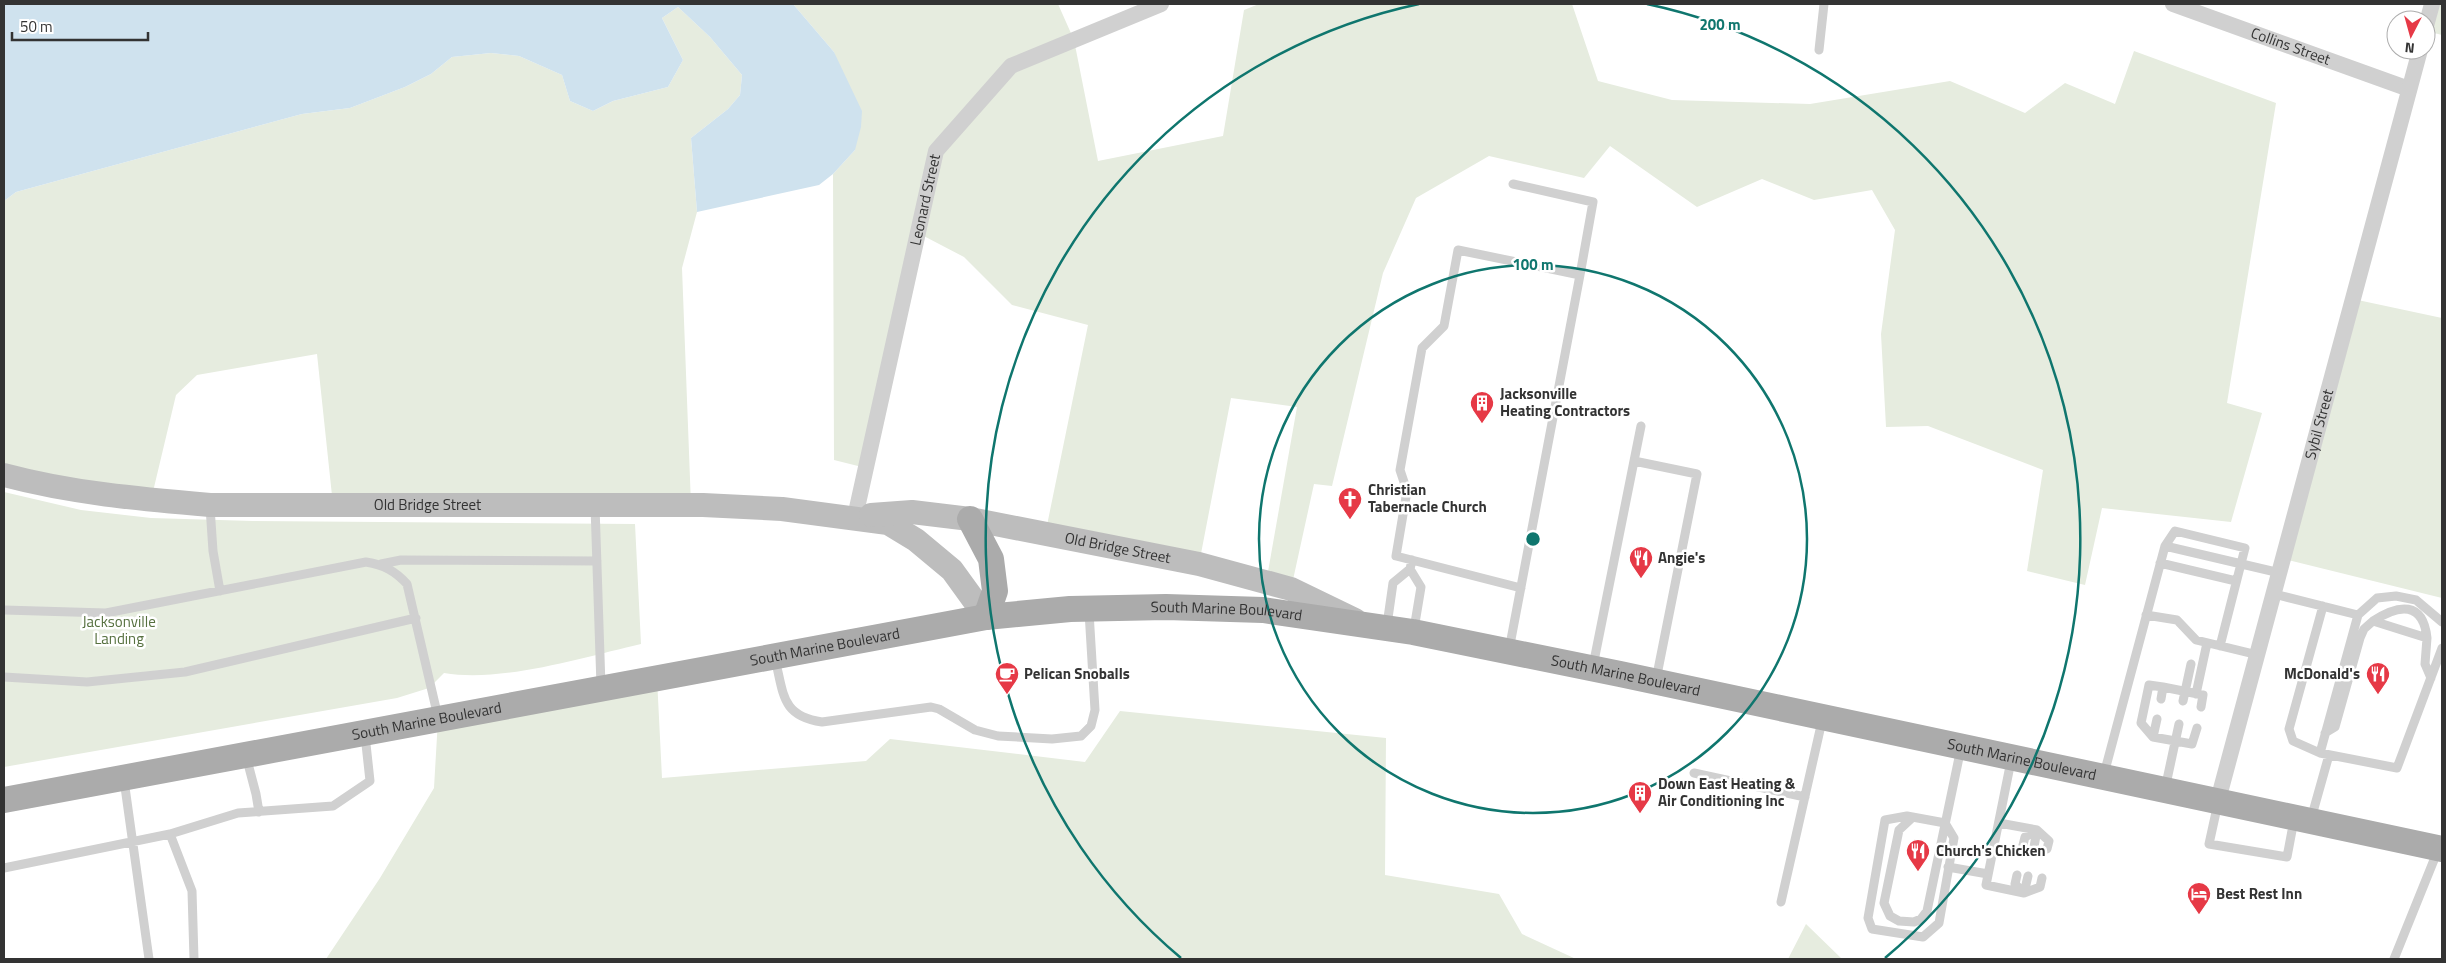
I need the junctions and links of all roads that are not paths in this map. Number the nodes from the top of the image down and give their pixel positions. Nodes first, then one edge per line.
1 (1161, 4) edge
2 (1824, 4) edge
3 (2173, 4) edge
4 (1819, 50) dead end
5 (2417, 60) edge
6 (2409, 89) junction
7 (1513, 184) dead end
8 (1580, 275) junction
9 (1641, 426) dead end
10 (1634, 461) junction
11 (4, 475) edge
12 (210, 505) junction
13 (595, 505) junction
14 (855, 517) junction
15 (970, 519) junction
16 (2164, 546) junction
17 (597, 561) junction
18 (381, 564) junction
19 (2160, 564) junction
20 (2240, 564) junction
21 (1411, 565) junction
22 (2280, 573) junction
23 (2236, 581) junction
24 (1521, 588) junction
25 (220, 591) junction
26 (2274, 594) junction
27 (2323, 606) junction
28 (1088, 608) junction
29 (4, 610) edge
30 (2146, 614) junction
31 (2358, 615) junction
32 (986, 617) junction
33 (416, 618) junction
34 (2373, 621) junction
35 (2442, 622) edge
36 (1378, 628) junction
37 (1413, 632) junction
38 (2427, 638) junction
39 (2207, 643) junction
40 (2220, 646) junction
41 (2442, 648) edge
42 (1509, 652) junction
43 (2258, 655) junction
44 (774, 657) junction
45 (2191, 664) dead end
46 (1592, 669) junction
47 (4, 678) edge
48 (2431, 678) junction
49 (1655, 682) junction
50 (2163, 687) junction
51 (601, 689) junction
52 (2196, 694) junction
53 (2184, 696) junction
54 (2161, 699) dead end
55 (2201, 707) dead end
56 (1823, 718) junction
57 (438, 719) junction
58 (2157, 719) dead end
59 (2179, 724) dead end
60 (2196, 728) dead end
61 (365, 732) junction
62 (2325, 733) junction
63 (2153, 737) junction
64 (2175, 742) junction
65 (1962, 747) junction
66 (2324, 754) junction
67 (246, 755) junction
68 (2012, 758) junction
69 (1694, 773) dead end
70 (2103, 776) junction
71 (124, 777) junction
72 (2165, 789) junction
73 (1805, 797) junction
74 (4, 800) edge
75 (2218, 800) junction
76 (259, 812) junction
77 (1913, 817) junction
78 (2303, 819) junction
79 (1945, 823) junction
80 (1999, 823) junction
81 (2037, 830) junction
82 (170, 834) junction
83 (132, 840) junction
84 (2023, 845) dead end
85 (2441, 845) edge
86 (2034, 847) dead end
87 (2047, 849) dead end
88 (1948, 867) junction
89 (4, 868) edge
90 (1988, 874) junction
91 (2017, 875) dead end
92 (2028, 876) dead end
93 (2042, 878) dead end
94 (2024, 893) junction
95 (1781, 902) dead end
96 (149, 959) edge
97 (194, 959) edge
98 (2396, 959) edge

1 - 14 street, Leonard Street
2 - 4 lane
3 - 6 street, Collins Street
5 - 6 street, Sybil Street
6 - 22 street, Sybil Street
7 - 8 lane
8 - 21 lane
8 - 24 lane
9 - 10 lane
10 - 46 lane
10 - 49 lane
11 - 12 main road, Old Bridge Street
12 - 13 main road, Old Bridge Street
12 - 25 lane
13 - 14 main road, Old Bridge Street
13 - 17 lane
14 - 15 main road, Old Bridge Street
14 - 32 main road, Old Bridge Street
15 - 32 main road
15 - 36 main road, Old Bridge Street
16 - 19 lane
16 - 20 lane
16 - 20 lane
17 - 18 lane
17 - 51 lane
18 - 25 lane
18 - 33 lane
19 - 23 lane
19 - 30 lane
20 - 22 lane
20 - 23 lane
21 - 24 lane
21 - 36 lane
21 - 37 lane
22 - 26 street, Sybil Street
23 - 40 lane
24 - 42 lane
25 - 29 lane
26 - 27 lane
26 - 43 street, Sybil Street
27 - 31 lane
27 - 66 lane
28 - 32 main road, South Marine Boulevard
28 - 36 main road, South Marine Boulevard
28 - 44 lane
30 - 39 lane
30 - 70 lane
31 - 35 lane
31 - 62 lane
32 - 44 main road, South Marine Boulevard
33 - 47 lane
33 - 57 lane
34 - 38 lane
34 - 38 lane
34 - 62 lane
36 - 37 main road, South Marine Boulevard
37 - 42 main road, South Marine Boulevard
38 - 48 lane
39 - 40 lane
39 - 52 lane
40 - 43 lane
41 - 48 lane
42 - 46 main road, South Marine Boulevard
43 - 75 street, Sybil Street
44 - 51 main road, South Marine Boulevard
45 - 53 lane
46 - 49 main road, South Marine Boulevard
48 - 66 lane
49 - 56 main road, South Marine Boulevard
50 - 53 lane
50 - 54 lane
50 - 63 lane
51 - 57 main road, South Marine Boulevard
52 - 53 lane
52 - 55 lane
56 - 65 main road, South Marine Boulevard
56 - 73 lane
57 - 61 main road, South Marine Boulevard
58 - 63 lane
59 - 64 lane
60 - 64 lane
61 - 67 main road, South Marine Boulevard
61 - 76 lane
62 - 66 lane
63 - 64 lane
64 - 72 lane
65 - 68 main road, South Marine Boulevard
65 - 79 lane
66 - 78 lane
67 - 71 main road, South Marine Boulevard
67 - 76 lane
68 - 70 main road, South Marine Boulevard
68 - 80 lane
69 - 73 lane
70 - 72 main road, South Marine Boulevard
71 - 74 main road, South Marine Boulevard
71 - 83 lane
72 - 75 main road, South Marine Boulevard
73 - 95 lane
75 - 78 main road, South Marine Boulevard
75 - 78 lane
76 - 82 lane
77 - 79 lane
77 - 79 lane
77 - 88 lane
78 - 85 main road, South Marine Boulevard
79 - 88 lane
80 - 81 lane
80 - 90 lane
81 - 84 lane
81 - 86 lane
81 - 87 lane
82 - 83 lane
82 - 97 lane
83 - 89 lane
83 - 96 lane
85 - 98 lane
88 - 90 lane
90 - 94 lane
91 - 94 lane
92 - 94 lane
93 - 94 lane

